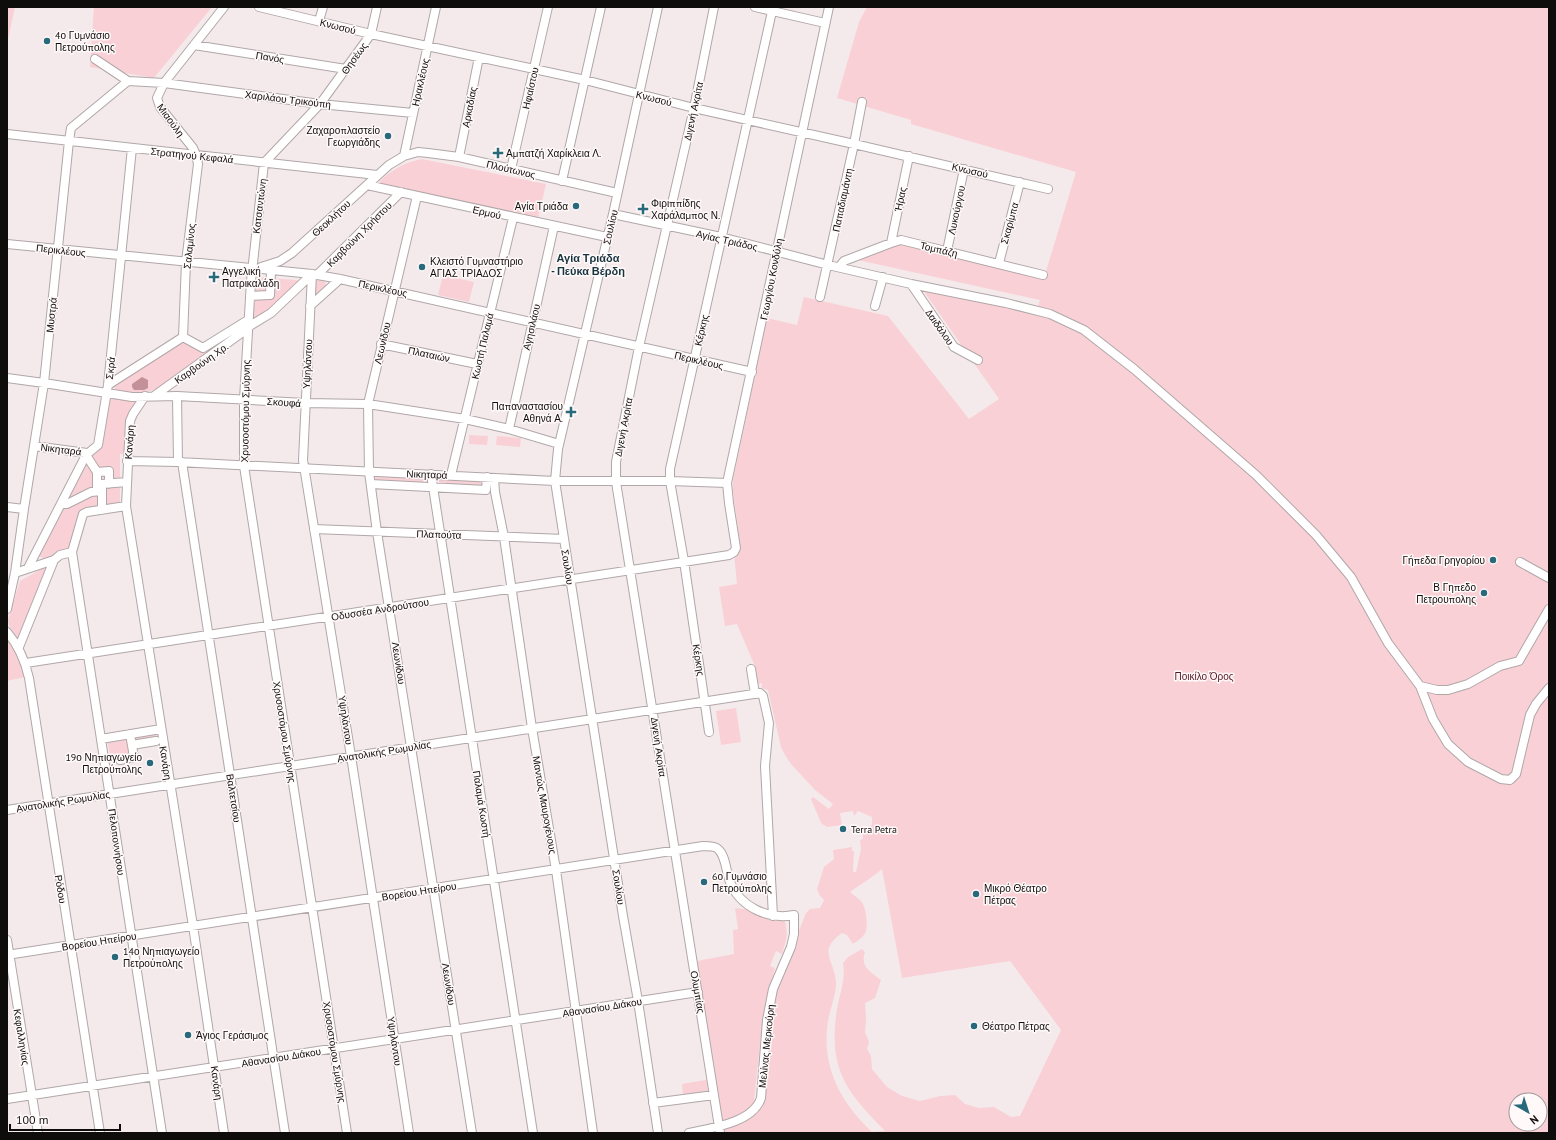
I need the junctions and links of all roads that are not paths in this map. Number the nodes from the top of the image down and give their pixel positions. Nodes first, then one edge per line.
1 (224, 7) edge
2 (259, 7) edge
3 (323, 7) edge
4 (377, 7) edge
5 (436, 7) edge
6 (548, 7) edge
7 (601, 7) edge
8 (658, 7) edge
9 (714, 7) edge
10 (755, 7) edge
11 (829, 7) edge
12 (773, 9) edge
13 (319, 21) junction
14 (825, 23) junction
15 (371, 34) junction
16 (194, 45) junction
17 (428, 45) junction
18 (479, 57) junction
19 (95, 59) dead end
20 (535, 68) junction
21 (346, 69) junction
22 (585, 80) junction
23 (128, 81) junction
24 (164, 82) junction
25 (639, 94) junction
26 (862, 102) dead end
27 (320, 104) junction
28 (694, 108) junction
29 (413, 113) junction
30 (749, 120) junction
31 (802, 132) junction
32 (7, 134) edge
33 (69, 141) junction
34 (854, 144) junction
35 (132, 148) junction
36 (196, 155) junction
37 (404, 156) junction
38 (909, 156) junction
39 (459, 157) junction
40 (264, 163) junction
41 (511, 169) junction
42 (964, 169) junction
43 (377, 176) junction
44 (562, 181) junction
45 (1020, 182) junction
46 (367, 185) junction
47 (1048, 189) dead end
48 (401, 192) junction
49 (617, 193) junction
50 (416, 196) junction
51 (613, 214) junction
52 (513, 218) junction
53 (554, 226) junction
54 (667, 226) junction
55 (607, 237) junction
56 (722, 237) junction
57 (891, 242) junction
58 (7, 244) edge
59 (58, 250) junction
60 (776, 251) junction
61 (947, 251) junction
62 (120, 256) junction
63 (186, 262) junction
64 (999, 263) junction
65 (828, 265) junction
66 (839, 267) junction
67 (252, 269) junction
68 (271, 270) junction
69 (314, 275) junction
70 (1043, 275) dead end
71 (883, 277) junction
72 (340, 279) junction
73 (911, 284) junction
74 (394, 290) junction
75 (250, 296) junction
76 (820, 297) dead end
77 (310, 306) junction
78 (875, 306) dead end
79 (490, 312) junction
80 (532, 322) junction
81 (248, 325) junction
82 (585, 334) junction
83 (183, 337) junction
84 (381, 344) junction
85 (639, 347) junction
86 (694, 359) junction
87 (978, 360) dead end
88 (477, 364) junction
89 (752, 372) junction
90 (7, 378) edge
91 (44, 383) junction
92 (107, 389) junction
93 (145, 396) junction
94 (154, 396) junction
95 (177, 396) junction
96 (244, 399) junction
97 (305, 403) junction
98 (368, 404) junction
99 (465, 419) junction
100 (509, 429) junction
101 (559, 444) junction
102 (34, 446) junction
103 (87, 454) junction
104 (127, 461) junction
105 (180, 462) junction
106 (244, 466) junction
107 (304, 468) junction
108 (97, 472) junction
109 (369, 472) junction
110 (393, 473) junction
111 (417, 474) junction
112 (431, 474) junction
113 (454, 475) junction
114 (467, 476) junction
115 (491, 478) junction
116 (555, 481) junction
117 (670, 481) junction
118 (127, 482) junction
119 (616, 482) junction
120 (728, 483) junction
121 (109, 484) junction
122 (371, 484) junction
123 (392, 485) junction
124 (417, 486) junction
125 (434, 487) junction
126 (455, 488) junction
127 (466, 489) junction
128 (99, 491) junction
129 (61, 504) junction
130 (126, 506) junction
131 (7, 507) edge
132 (24, 509) junction
133 (102, 510) junction
134 (314, 529) junction
135 (378, 532) junction
136 (440, 534) junction
137 (504, 537) junction
138 (564, 540) junction
139 (72, 552) junction
140 (734, 552) joint
141 (54, 560) junction
142 (684, 561) junction
143 (1520, 562) dead end
144 (28, 568) junction
145 (631, 570) junction
146 (15, 573) junction
147 (1549, 578) edge
148 (570, 579) junction
149 (511, 588) junction
150 (451, 597) junction
151 (390, 607) junction
152 (7, 609) edge
153 (1549, 609) edge
154 (329, 617) junction
155 (269, 626) junction
156 (7, 632) edge
157 (208, 635) junction
158 (147, 644) junction
159 (18, 647) junction
160 (88, 654) junction
161 (26, 663) junction
162 (751, 669) dead end
163 (1420, 686) junction
164 (1549, 688) edge
165 (758, 693) junction
166 (705, 702) junction
167 (653, 710) junction
168 (592, 719) junction
169 (532, 728) junction
170 (161, 729) junction
171 (709, 732) dead end
172 (130, 734) junction
173 (472, 738) junction
174 (101, 739) junction
175 (156, 741) dead end
176 (132, 745) junction
177 (412, 747) junction
178 (351, 756) junction
179 (120, 760) dead end
180 (290, 766) junction
181 (230, 775) junction
182 (170, 784) junction
183 (110, 794) junction
184 (48, 803) junction
185 (7, 810) edge
186 (675, 852) junction
187 (615, 861) junction
188 (556, 870) junction
189 (494, 880) junction
190 (434, 889) junction
191 (373, 898) junction
192 (313, 908) junction
193 (794, 915) joint
194 (773, 916) junction
195 (253, 917) junction
196 (193, 926) junction
197 (130, 936) junction
198 (7, 940) edge
199 (70, 945) junction
200 (8, 955) edge
201 (698, 992) junction
202 (638, 1001) junction
203 (577, 1011) junction
204 (516, 1020) junction
205 (456, 1030) junction
206 (394, 1039) junction
207 (334, 1048) junction
208 (274, 1058) junction
209 (214, 1067) junction
210 (152, 1077) junction
211 (93, 1086) junction
212 (714, 1094) junction
213 (32, 1095) junction
214 (7, 1099) edge
215 (653, 1103) junction
216 (720, 1130) edge
217 (38, 1133) edge
218 (100, 1133) edge
219 (162, 1133) edge
220 (224, 1133) edge
221 (285, 1133) edge
222 (347, 1133) edge
223 (409, 1133) edge
224 (472, 1133) edge
225 (533, 1133) edge
226 (593, 1133) edge
227 (658, 1133) edge
228 (689, 1133) edge

1 - 16 street, Μιαούλη
2 - 13 street, Κνωσού
3 - 13 street
4 - 15 street, Θησέως
5 - 17 street, Ηρακλέους
6 - 20 street, Ηφαίστου
7 - 22 street
8 - 25 street, Σουλίου
9 - 28 street, Διγενή Ακρίτα
10 - 12 street
11 - 14 street, Γεωργίου Κονδύλη
12 - 14 street
12 - 30 street, Κέρκης
13 - 15 street, Κνωσού
14 - 31 street, Γεωργίου Κονδύλη
15 - 17 street, Κνωσού
15 - 21 street, Θησέως
16 - 21 street, Πανός
16 - 24 street, Μιαούλη
17 - 18 street, Κνωσού
17 - 29 street, Ηρακλέους
18 - 20 street, Κνωσού
18 - 39 street, Αρκαδίας
19 - 23 street
20 - 22 street, Κνωσού
20 - 41 street, Ηφαίστου
21 - 27 street, Θησέως
22 - 25 street, Κνωσού
22 - 44 street
23 - 24 street
23 - 33 street, Μυστρά
24 - 27 street, Χαριλάου Τρικούπη
24 - 36 street, Μιαούλη
25 - 28 street, Κνωσού
25 - 49 street, Σουλίου
26 - 34 street, Παπαδιαμάντη
27 - 29 street, Χαριλάου Τρικούπη
27 - 40 street
28 - 30 street, Κνωσού
28 - 54 street, Διγενή Ακρίτα
29 - 37 street, Ηρακλέους
30 - 31 street, Κνωσού
30 - 56 street, Κέρκης
31 - 34 street, Κνωσού
31 - 60 street, Γεωργίου Κονδύλη
32 - 33 street, Στρατηγού Κεφαλά
33 - 35 street, Στρατηγού Κεφαλά
33 - 59 street, Μυστρά
34 - 38 street, Κνωσού
34 - 65 street, Παπαδιαμάντη
35 - 36 street, Στρατηγού Κεφαλά
35 - 62 street, Σκρά
36 - 40 street, Στρατηγού Κεφαλά
36 - 63 street, Σαλαμίνος
37 - 39 street, Πλούτωνος
37 - 43 street, Θεοκλήτου
38 - 42 street, Κνωσού
38 - 57 street, Ήρας
39 - 41 street, Πλούτωνος
40 - 43 street, Στρατηγού Κεφαλά
40 - 67 street, Κατσαντώνη
41 - 44 street, Πλούτωνος
42 - 45 street, Κνωσού
42 - 61 street, Λυκούργου
43 - 46 street, Θεοκλήτου
44 - 49 street, Πλούτωνος
45 - 47 street, Κνωσού
45 - 64 street, Σκαρίμπα
46 - 48 street, Ερμού
46 - 67 street, Θεοκλήτου
48 - 50 street, Ερμού
48 - 69 street, Καρβούνη Χρήστου
49 - 51 street, Σουλίου
50 - 52 street, Ερμού
50 - 74 street, Λεωνίδου
51 - 54 street, Αγίας Τριάδος
51 - 55 street, Σουλίου
52 - 53 street, Ερμού
52 - 79 street, Κωστή Παλαμά
53 - 55 street, Ερμού
53 - 80 street, Αγησιλάου
54 - 56 street, Αγίας Τριάδος
54 - 85 street, Διγενή Ακρίτα
55 - 82 street, Σουλίου
56 - 60 street, Αγίας Τριάδος
56 - 86 street, Κέρκης
57 - 61 street, Τομπάζη
57 - 66 street, Τομπάζη
58 - 59 street, Περικλέους
59 - 62 street, Περικλέους
59 - 91 street, Μυστρά
60 - 65 street, Αγίας Τριάδος
60 - 89 street, Γεωργίου Κονδύλη
61 - 64 street, Τομπάζη
62 - 63 street, Περικλέους
62 - 92 street, Σκρά
63 - 67 street, Περικλέους
63 - 83 street, Σαλαμίνος
64 - 70 street, Τομπάζη
65 - 66 street, Αγίας Τριάδος
65 - 76 street, Παπαδιαμάντη
66 - 71 street, Αγίας Τριάδος
67 - 68 street, Περικλέους
67 - 75 street, Κατσαντώνη
68 - 69 street, Περικλέους
68 - 75 street
69 - 72 street, Περικλέους
69 - 77 street, Υψηλάντου
69 - 81 street, Καρβούνη Χρήστου
71 - 73 street, Αγίας Τριάδος
71 - 78 street
72 - 74 street, Περικλέους
72 - 77 street
73 - 87 street, Δαιδάλου
73 - 163 street, Αγίας Τριάδος
74 - 79 street, Περικλέους
74 - 84 street, Λεωνίδου
75 - 81 street, Κατσαντώνη
77 - 97 street, Υψηλάντου
79 - 80 street, Περικλέους
79 - 88 street, Κωστή Παλαμά
80 - 82 street, Περικλέους
80 - 100 street, Αγησιλάου
81 - 83 street
81 - 94 street, Καρβούνη Χρ.
81 - 96 street, Χρυσοστόμου Σμύρνης
82 - 85 street, Περικλέους
82 - 101 street, Σουλίου
83 - 92 street
84 - 88 street, Πλαταιών
84 - 98 street, Λεωνίδου
85 - 86 street, Περικλέους
85 - 119 street, Διγενή Ακρίτα
86 - 89 street, Περικλέους
86 - 117 street, Κέρκης
88 - 99 street, Κωστή Παλαμά
89 - 120 street, Γεωργίου Κονδύλη
90 - 91 street, Σκουφά
91 - 92 street, Σκουφά
91 - 102 street, Μυστρά
92 - 93 street, Σκουφά
92 - 103 street, Σκρά
93 - 94 street, Σκουφά
93 - 104 street, Κανάρη
94 - 95 street, Σκουφά
95 - 96 street, Σκουφά
95 - 105 street
96 - 97 street, Σκουφά
96 - 106 street, Χρυσοστόμου Σμύρνης
97 - 98 street, Σκουφά
97 - 107 street, Υψηλάντου
98 - 99 street, Σκουφά
98 - 109 street, Λεωνίδου
99 - 100 street, Σκουφά
99 - 113 street, Κωστή Παλαμά
100 - 101 street, Σκουφά
101 - 116 street, Σουλίου
102 - 103 street, Νικηταρά
102 - 132 street, Μυστρά
103 - 108 street
103 - 129 street, Σκρά
104 - 105 street, Νικηταρά
104 - 118 street, Κανάρη
105 - 106 street, Νικηταρά
105 - 157 street, Βαλτετσίου
106 - 107 street, Νικηταρά
106 - 155 street, Χρυσοστόμου Σμύρνης
107 - 109 street, Νικηταρά
107 - 134 street, Υψηλάντου
108 - 121 street
108 - 128 street
109 - 110 street, Νικηταρά
109 - 122 street, Λεωνίδου
110 - 111 street, Νικηταρά
110 - 123 street
111 - 112 street, Νικηταρά
111 - 124 street
112 - 113 street, Νικηταρά
112 - 125 street, Παλαμά Κωστή
113 - 114 street, Νικηταρά
113 - 126 street, Κωστή Παλαμά
114 - 115 street, Νικηταρά
114 - 127 street
115 - 116 street, Νικηταρά
115 - 127 street, Νικηταρά
115 - 137 street, Μαντώς Μαυρογένους
116 - 119 street, Νικηταρά
116 - 138 street, Σουλίου
117 - 119 street, Νικηταρά
117 - 120 street, Νικηταρά
117 - 142 street, Κέρκης
118 - 121 street
118 - 130 street, Κανάρη
119 - 145 street, Διγενή Ακρίτα
120 - 140 street, Γεωργίου Κονδύλη
121 - 128 street
122 - 123 street, Νικηταρά
122 - 135 street, Λεωνίδου
123 - 124 street, Νικηταρά
124 - 125 street, Νικηταρά
125 - 126 street, Νικηταρά
125 - 136 street, Παλαμά Κωστή
126 - 127 street, Νικηταρά
128 - 129 street
128 - 133 street
129 - 144 street, Σκρά
130 - 133 street
130 - 158 street, Κανάρη
131 - 132 street
132 - 146 street, Μυστρά
133 - 139 street
134 - 135 street, Πλαπούτα
134 - 154 street, Υψηλάντου
135 - 136 street, Πλαπούτα
135 - 151 street, Λεωνίδου
136 - 137 street, Πλαπούτα
136 - 150 street, Παλαμά Κωστή
137 - 138 street, Πλαπούτα
137 - 149 street, Μαντώς Μαυρογένους
138 - 148 street, Σουλίου
139 - 141 street
139 - 160 street, Πελοποννήσου
140 - 142 street, Οδυσσέα Ανδρούτσου
141 - 144 street
141 - 159 street
142 - 145 street, Οδυσσέα Ανδρούτσου
142 - 166 street, Κέρκης
143 - 147 street
144 - 146 street
145 - 148 street, Οδυσσέα Ανδρούτσου
145 - 167 street, Διγενή Ακρίτα
146 - 152 street, Μυστρά
148 - 149 street, Οδυσσέα Ανδρούτσου
148 - 168 street, Σουλίου
149 - 150 street, Οδυσσέα Ανδρούτσου
149 - 169 street, Μαντώς Μαυρογένους
150 - 151 street, Οδυσσέα Ανδρούτσου
150 - 173 street, Παλαμά Κωστή
151 - 154 street, Οδυσσέα Ανδρούτσου
151 - 177 street, Λεωνίδου
153 - 163 street
154 - 155 street, Οδυσσέα Ανδρούτσου
154 - 178 street, Υψηλάντου
155 - 157 street, Οδυσσέα Ανδρούτσου
155 - 180 street, Χρυσοστόμου Σμύρνης
156 - 159 street, Ρόδου
157 - 158 street, Οδυσσέα Ανδρούτσου
157 - 181 street, Βαλτετσίου
158 - 160 street, Οδυσσέα Ανδρούτσου
158 - 170 street, Κανάρη
159 - 161 street, Ρόδου
160 - 161 street, Οδυσσέα Ανδρούτσου
160 - 174 street, Πελοποννήσου
161 - 184 street, Ρόδου
162 - 165 street
163 - 164 street, Αγίας Τριάδος
165 - 166 street, Ανατολικής Ρωμυλίας
165 - 194 street
166 - 167 street, Ανατολικής Ρωμυλίας
166 - 171 street, Κέρκης
167 - 168 street, Ανατολικής Ρωμυλίας
167 - 186 street, Διγενή Ακρίτα
168 - 169 street, Ανατολικής Ρωμυλίας
168 - 187 street, Σουλίου
169 - 173 street, Ανατολικής Ρωμυλίας
169 - 188 street, Μαντώς Μαυρογένους
170 - 172 street
170 - 182 street, Κανάρη
172 - 174 street
172 - 176 street
173 - 177 street, Ανατολικής Ρωμυλίας
173 - 189 street, Παλαμά Κωστή
174 - 183 street, Πελοποννήσου
175 - 176 street
176 - 179 street
177 - 178 street, Ανατολικής Ρωμυλίας
177 - 190 street, Λεωνίδου
178 - 180 street, Ανατολικής Ρωμυλίας
178 - 191 street, Υψηλάντου
180 - 181 street, Ανατολικής Ρωμυλίας
180 - 192 street, Χρυσοστόμου Σμύρνης
181 - 182 street, Ανατολικής Ρωμυλίας
181 - 195 street, Βαλτετσίου
182 - 183 street, Ανατολικής Ρωμυλίας
182 - 196 street, Κανάρη
183 - 184 street, Ανατολικής Ρωμυλίας
183 - 197 street, Πελοποννήσου
184 - 185 street, Ανατολικής Ρωμυλίας
184 - 199 street, Ρόδου
186 - 187 street, Βορείου Ηπείρου
186 - 194 street, Βορείου Ηπείρου
186 - 201 street, Ολυμπίας
187 - 188 street, Βορείου Ηπείρου
187 - 202 street, Σουλίου
188 - 189 street, Βορείου Ηπείρου
188 - 203 street, Μαντώς Μαυρογένους
189 - 190 street, Βορείου Ηπείρου
189 - 204 street, Παλαμά Κωστή
190 - 191 street, Βορείου Ηπείρου
190 - 205 street, Λεωνίδου
191 - 192 street, Βορείου Ηπείρου
191 - 206 street, Υψηλάντου
192 - 195 street, Βορείου Ηπείρου
192 - 207 street, Χρυσοστόμου Σμύρνης
193 - 194 street, Βορείου Ηπείρου
193 - 216 street, Μελίνας Μερκούρη
195 - 196 street, Βορείου Ηπείρου
195 - 208 street, Βαλτετσίου
196 - 197 street, Βορείου Ηπείρου
196 - 209 street, Κανάρη
197 - 199 street, Βορείου Ηπείρου
197 - 210 street, Πελοποννήσου
198 - 200 street, Κεφαλληνίας
199 - 200 street, Βορείου Ηπείρου
199 - 211 street, Ρόδου
200 - 213 street, Κεφαλληνίας
201 - 202 street, Αθανασίου Διάκου
201 - 212 street, Ολυμπίας
202 - 203 street, Αθανασίου Διάκου
202 - 215 street, Σουλίου
203 - 204 street, Αθανασίου Διάκου
203 - 226 street, Μαντώς Μαυρογένους
204 - 205 street, Αθανασίου Διάκου
204 - 225 street, Παλαμά Κωστή
205 - 206 street, Αθανασίου Διάκου
205 - 224 street, Λεωνίδου
206 - 207 street, Αθανασίου Διάκου
206 - 223 street, Υψηλάντου
207 - 208 street, Αθανασίου Διάκου
207 - 222 street, Χρυσοστόμου Σμύρνης
208 - 209 street, Αθανασίου Διάκου
208 - 221 street, Βαλτετσίου
209 - 210 street, Αθανασίου Διάκου
209 - 220 street, Κανάρη
210 - 211 street, Αθανασίου Διάκου
210 - 219 street, Πελοποννήσου
211 - 213 street, Αθανασίου Διάκου
211 - 218 street, Ρόδου
212 - 215 street
212 - 216 street, Ολυμπίας
213 - 214 street, Αθανασίου Διάκου
213 - 217 street, Κεφαλληνίας
215 - 227 street, Σουλίου
216 - 228 street, Μελίνας Μερκούρη

